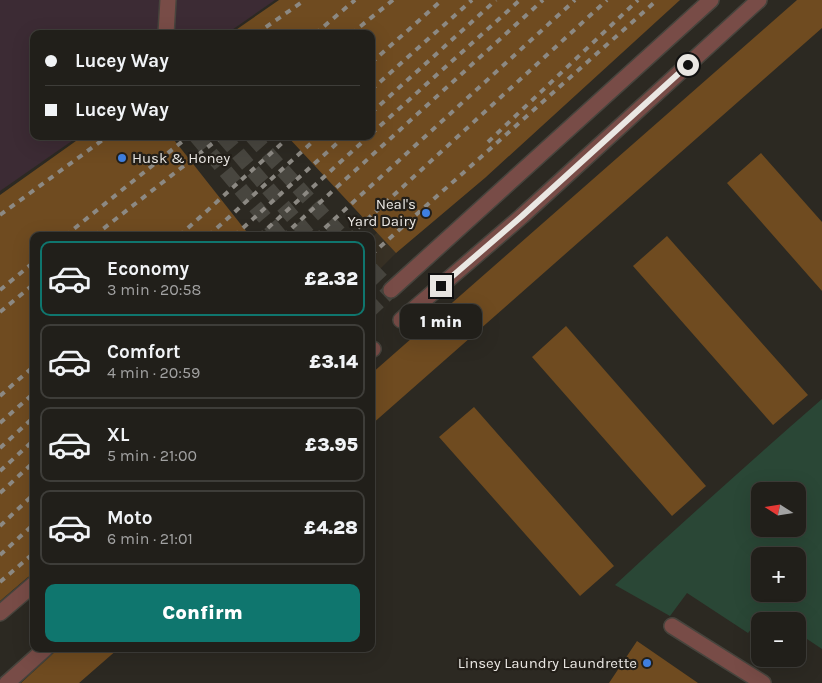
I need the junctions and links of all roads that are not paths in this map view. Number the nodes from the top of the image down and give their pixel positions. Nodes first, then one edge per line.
1 (168, 0) edge
2 (711, 0) edge
3 (759, 0) edge
4 (166, 30) edge
5 (391, 290) dead end
6 (401, 320) dead end
7 (30, 587) edge
8 (0, 613) edge
9 (672, 626) dead end
10 (42, 652) edge
11 (7, 683) edge
12 (763, 683) edge

1 - 4 street
2 - 5 street
3 - 6 street
7 - 8 street
9 - 12 street
10 - 11 street

